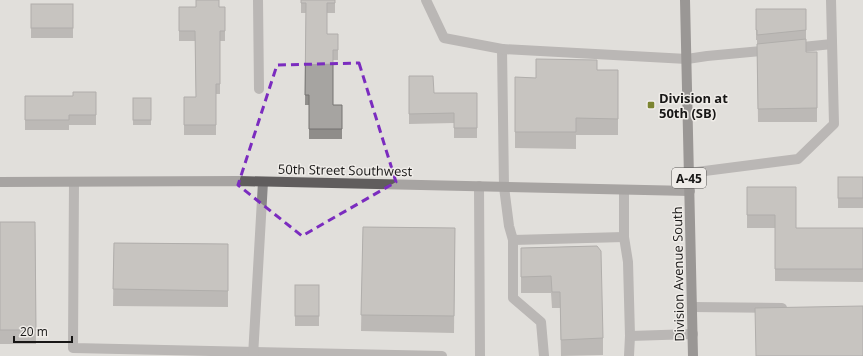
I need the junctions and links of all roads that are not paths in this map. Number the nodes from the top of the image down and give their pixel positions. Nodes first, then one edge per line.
1 (258, 0) edge
2 (426, 0) edge
3 (685, 0) edge
4 (831, 0) edge
5 (832, 44) junction
6 (502, 49) junction
7 (687, 58) junction
8 (259, 89) dead end
9 (689, 173) junction
10 (0, 182) edge
11 (74, 182) junction
12 (263, 182) junction
13 (479, 186) junction
14 (504, 187) junction
15 (624, 190) junction
16 (690, 191) junction
17 (624, 238) junction
18 (513, 240) junction
19 (692, 307) junction
20 (795, 308) edge
21 (693, 334) junction
22 (630, 336) junction
23 (73, 352) edge
24 (253, 354) edge
25 (429, 356) edge
26 (442, 356) edge
27 (480, 356) edge
28 (544, 356) edge
29 (629, 356) edge
30 (693, 356) edge

1 - 8 street
2 - 6 street
3 - 7 main road, Division Avenue South / A-45
4 - 5 street
5 - 7 street
5 - 9 street
6 - 7 street
6 - 14 street
7 - 9 main road, Division Avenue South / A-45
9 - 16 main road, Division Avenue South / A-45
10 - 11 street, 50th Street Southwest
11 - 12 street, 50th Street Southwest
11 - 23 street
12 - 13 street, 50th Street Southwest
12 - 24 street
13 - 14 street, 50th Street Southwest
13 - 27 street
14 - 15 street, 50th Street Southwest
14 - 18 street
15 - 16 street, 50th Street Southwest
15 - 17 street
16 - 19 main road, Division Avenue South / A-45
17 - 18 street
17 - 22 street
18 - 28 street
19 - 20 street
19 - 21 main road, Division Avenue South / A-45
21 - 22 street
21 - 30 main road, Division Avenue South / A-45
22 - 29 street
23 - 24 street
24 - 25 street
25 - 26 street

